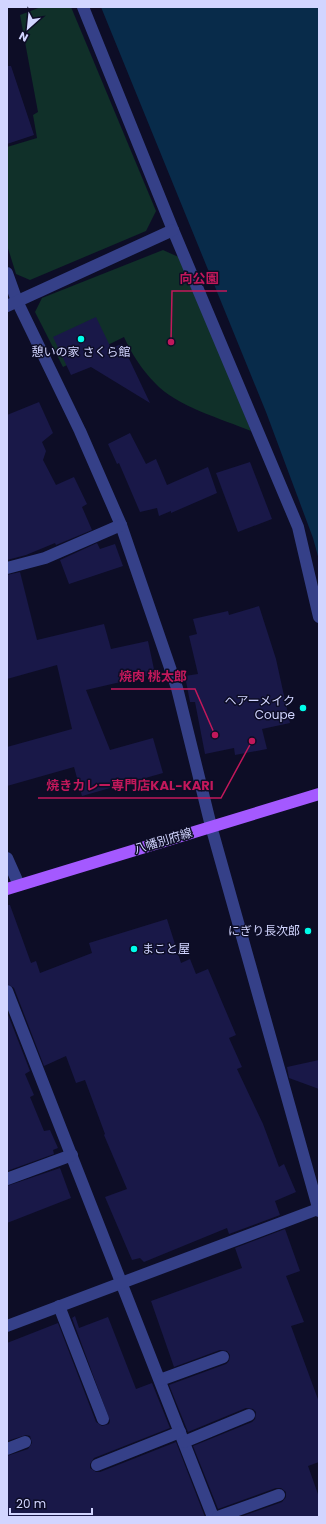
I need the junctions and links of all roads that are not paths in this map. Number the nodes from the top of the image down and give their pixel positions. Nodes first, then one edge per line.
1 (83, 7) edge
2 (174, 230) junction
3 (7, 273) edge
4 (12, 303) edge
5 (121, 525) junction
6 (7, 568) edge
7 (319, 617) edge
8 (319, 794) edge
9 (211, 826) junction
10 (7, 858) edge
11 (19, 885) junction
12 (7, 889) edge
13 (7, 991) edge
14 (72, 1155) junction
15 (7, 1179) edge
16 (319, 1210) edge
17 (122, 1282) junction
18 (59, 1306) junction
19 (7, 1326) edge
20 (223, 1357) dead end
21 (160, 1380) junction
22 (248, 1415) dead end
23 (103, 1419) dead end
24 (182, 1437) junction
25 (25, 1442) dead end
26 (7, 1450) edge
27 (97, 1465) dead end
28 (279, 1495) dead end
29 (213, 1517) edge
30 (218, 1517) edge

1 - 2 street
2 - 4 street
2 - 7 street
3 - 4 street
4 - 5 street
5 - 6 street
5 - 9 street
8 - 9 main road, 八幡別府線
9 - 11 main road, 八幡別府線
9 - 16 street
10 - 11 street
11 - 12 main road, 八幡別府線
13 - 14 street
14 - 15 street
14 - 17 street
16 - 17 street
17 - 18 street
17 - 21 street
18 - 19 street
18 - 23 street
20 - 21 street
21 - 24 street
22 - 24 street
24 - 27 street
24 - 29 street
25 - 26 street
28 - 30 street

